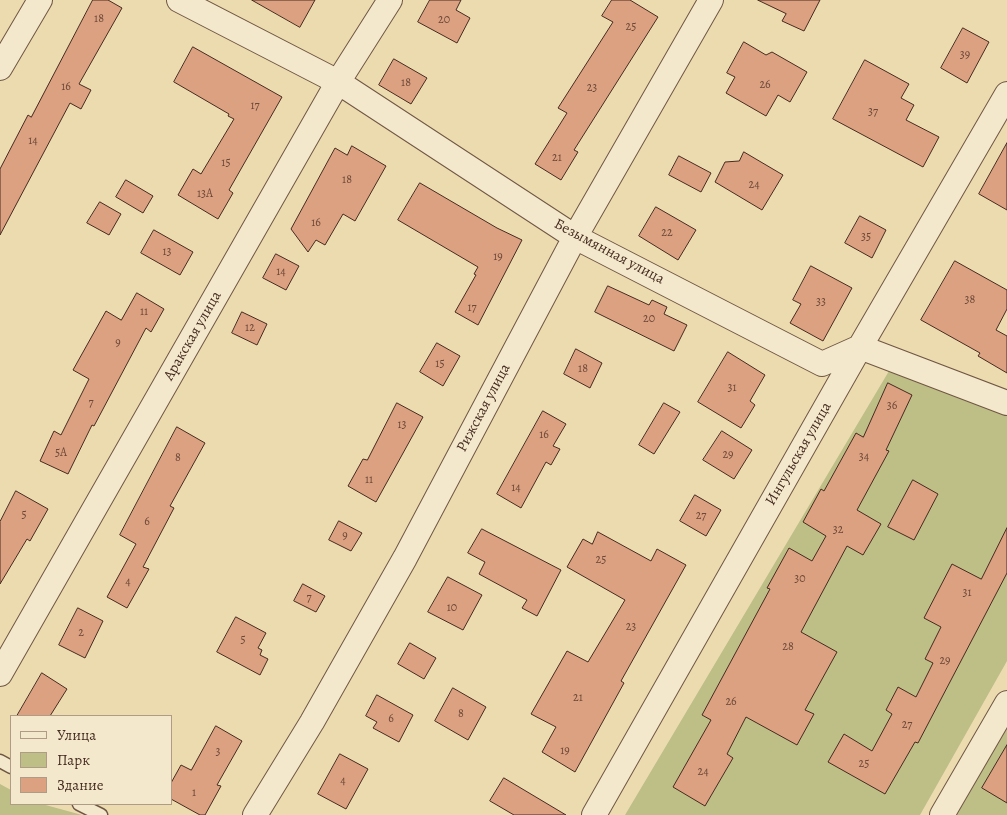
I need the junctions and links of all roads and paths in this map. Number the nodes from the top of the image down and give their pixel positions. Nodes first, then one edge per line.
1 (40, 0) edge
2 (179, 0) edge
3 (390, 0) edge
4 (711, 0) edge
5 (0, 68) edge
6 (338, 82) junction
7 (1007, 94) edge
8 (576, 237) junction
9 (860, 347) junction
10 (1007, 402) edge
11 (0, 674) edge
12 (1007, 703) edge
13 (81, 805) edge
14 (101, 815) edge
15 (255, 815) edge
16 (594, 815) edge
17 (942, 815) edge

1 - 5 street
2 - 6 street, Безымянная улица
3 - 6 street, Аракская улица
4 - 8 street, Рижская улица
6 - 8 street, Безымянная улица
6 - 11 street, Аракская улица
7 - 9 street, Ингульская улица
8 - 9 street, Безымянная улица
8 - 15 street, Рижская улица
9 - 10 street
9 - 16 street, Ингульская улица
12 - 17 street
13 - 14 lane

